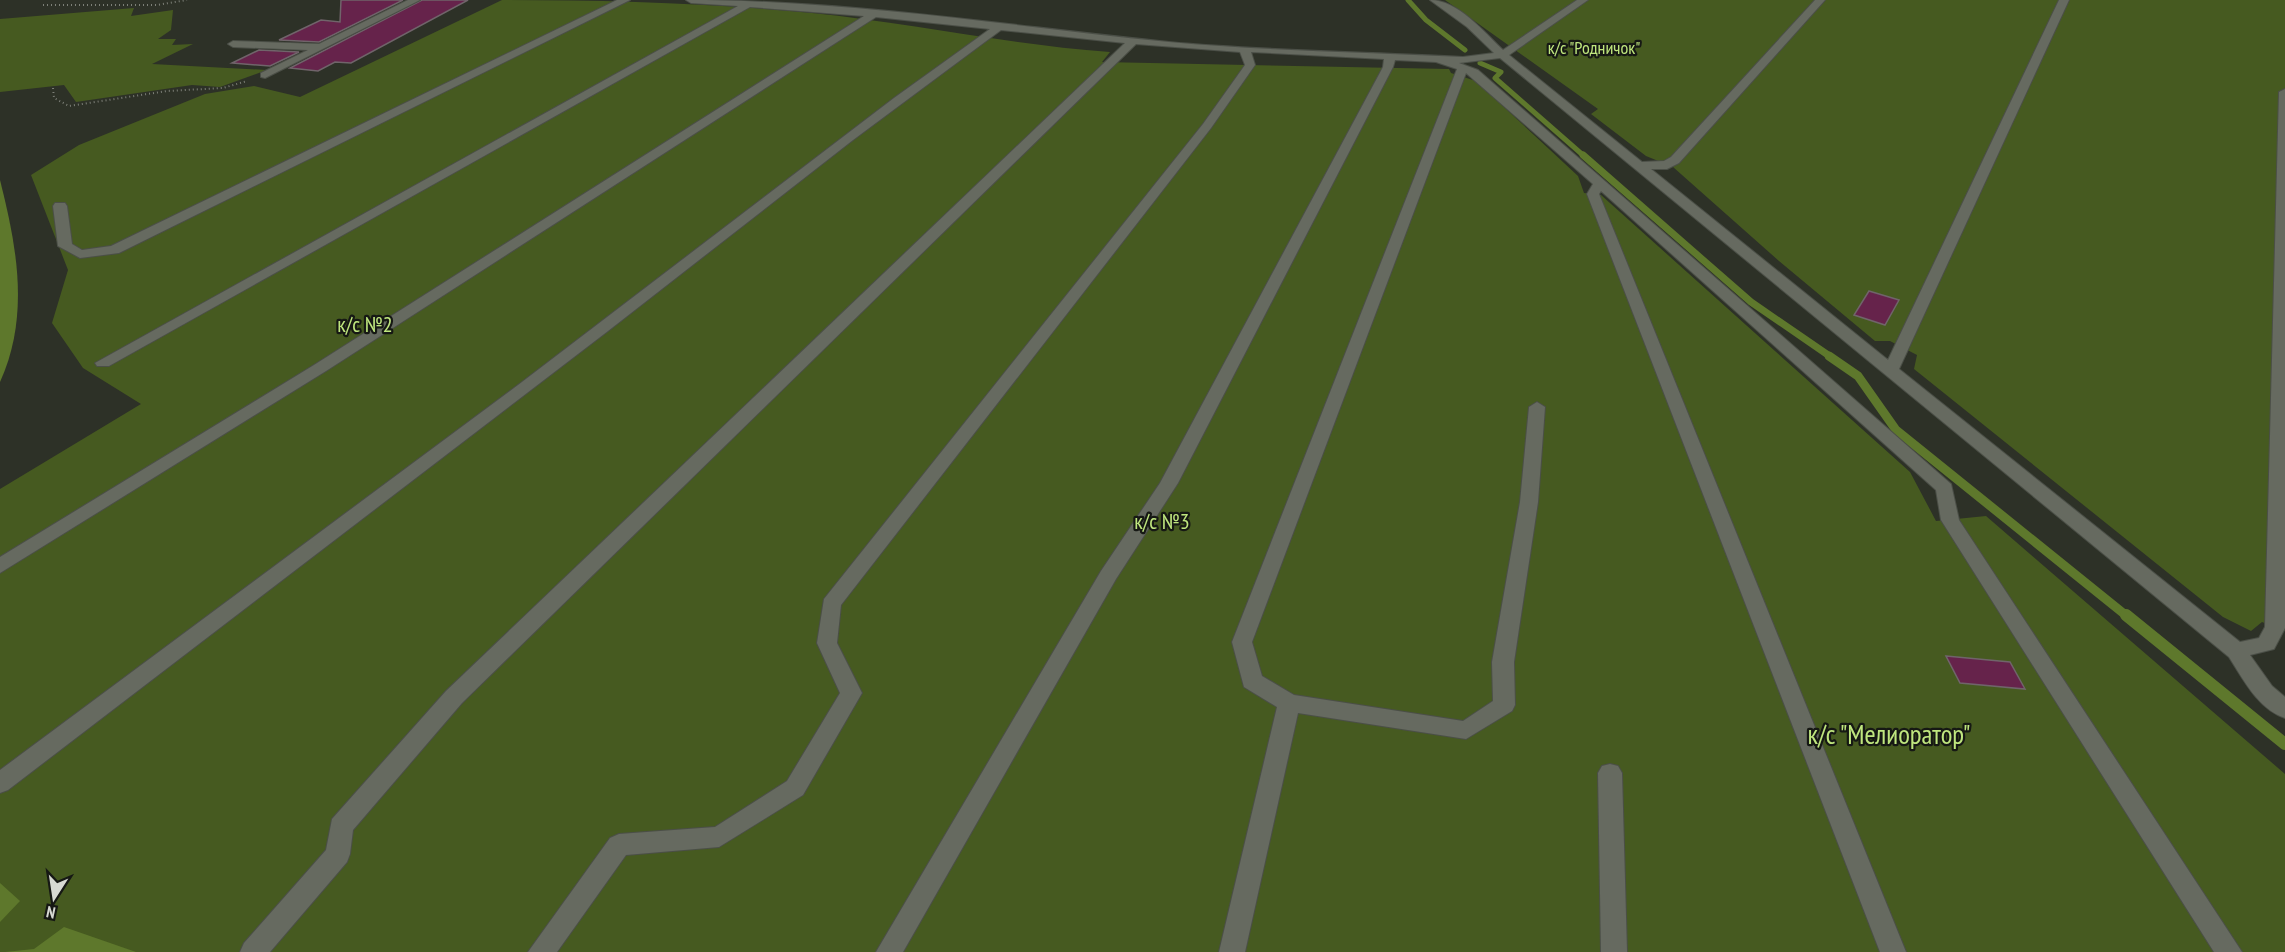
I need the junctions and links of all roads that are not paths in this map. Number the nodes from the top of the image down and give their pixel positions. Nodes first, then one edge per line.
1 (415, 0) edge
2 (625, 0) edge
3 (691, 0) edge
4 (1435, 0) edge
5 (1583, 0) edge
6 (1820, 0) edge
7 (2064, 0) edge
8 (749, 4) junction
9 (874, 14) junction
10 (999, 27) junction
11 (1133, 41) junction
12 (232, 44) dead end
13 (322, 47) junction
14 (1245, 50) junction
15 (1390, 55) junction
16 (1502, 55) junction
17 (1438, 59) junction
18 (1463, 69) junction
19 (265, 75) road end
20 (2285, 92) edge
21 (1641, 166) junction
22 (1599, 185) junction
23 (60, 206) dead end
24 (104, 363) dead end
25 (1891, 370) junction
26 (1537, 407) dead end
27 (0, 566) edge
28 (2236, 651) junction
29 (1289, 703) junction
30 (2285, 709) edge
31 (1610, 773) dead end
32 (0, 783) edge
33 (253, 952) edge
34 (541, 952) edge
35 (890, 952) edge
36 (1232, 952) edge
37 (1614, 952) edge
38 (1893, 952) edge
39 (2229, 952) edge

1 - 13 street
2 - 23 street
3 - 8 street
4 - 16 street
5 - 16 street
6 - 21 street
7 - 25 street
8 - 9 street
8 - 24 street
9 - 10 street
9 - 27 street
10 - 11 street
10 - 32 street
11 - 14 street
11 - 33 street
12 - 13 street
13 - 19 street
14 - 15 street
14 - 34 street
15 - 17 street
15 - 35 street
16 - 17 street
16 - 21 street
17 - 18 street
18 - 22 street
18 - 29 street
20 - 28 street
21 - 25 street
22 - 38 street
22 - 39 street
25 - 28 street
26 - 29 street
28 - 30 street
29 - 36 street
31 - 37 street

